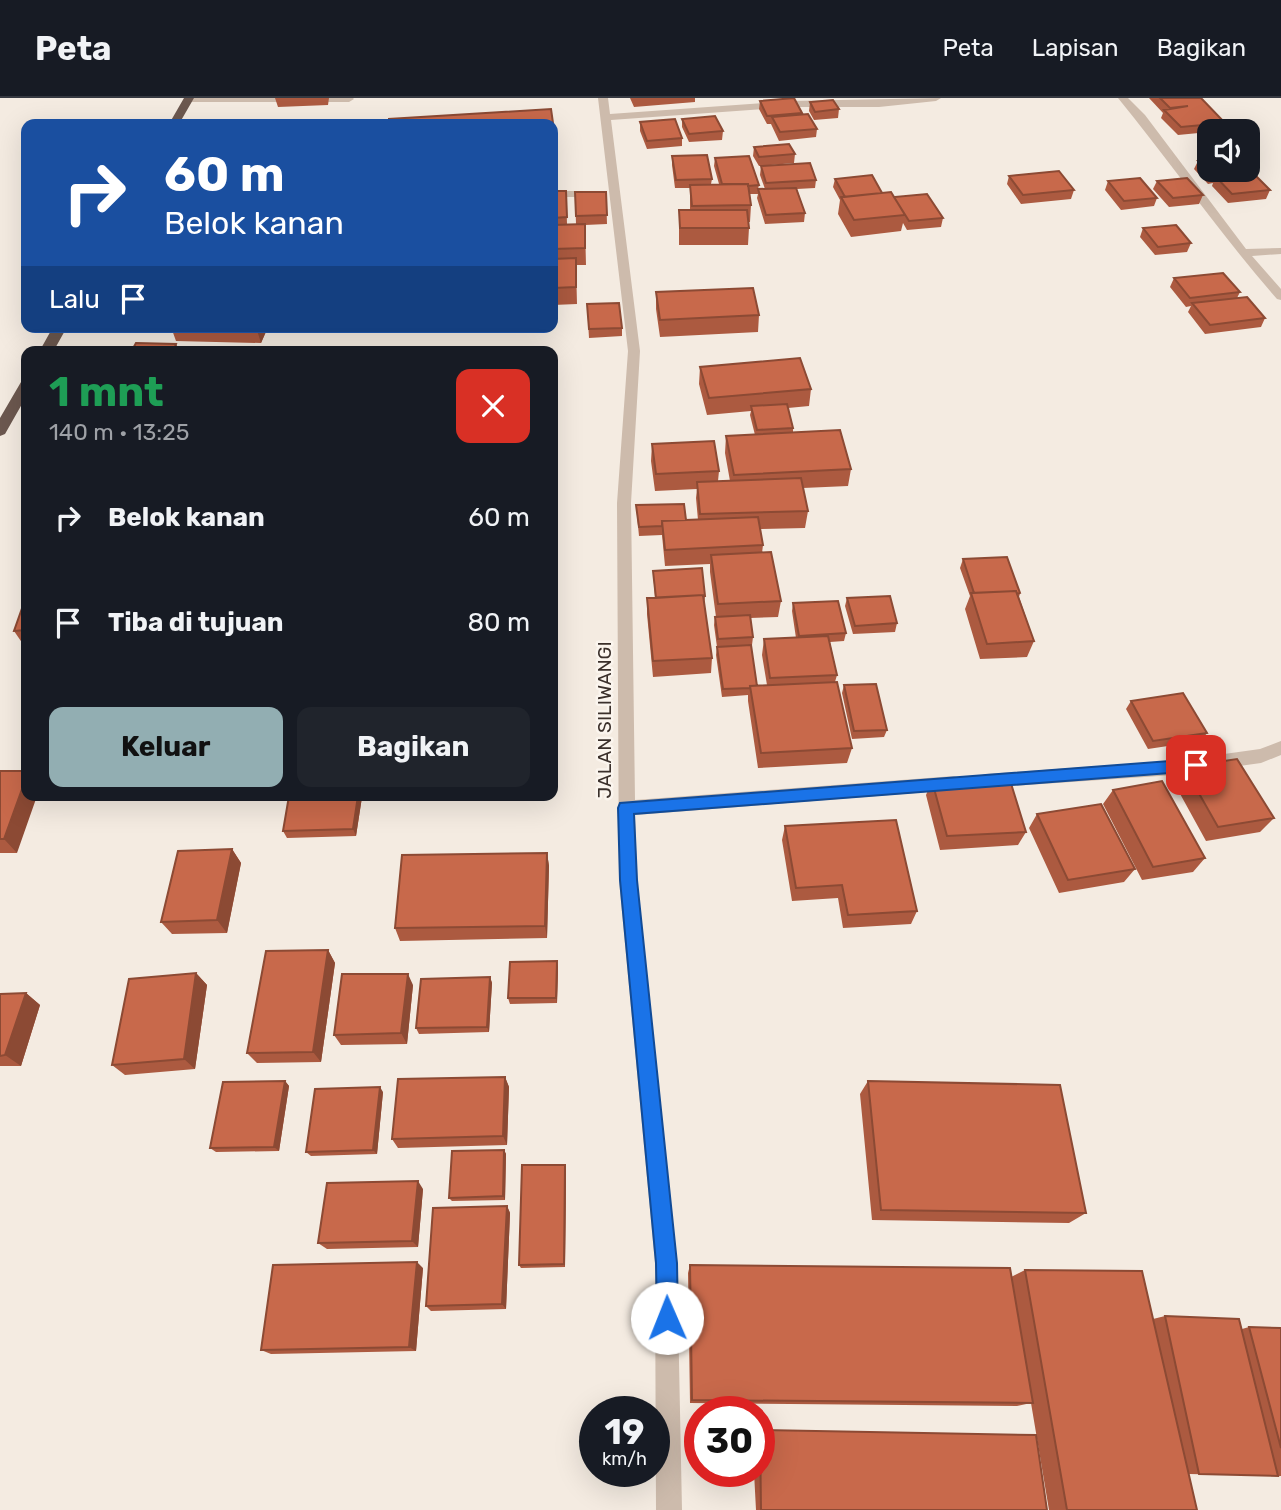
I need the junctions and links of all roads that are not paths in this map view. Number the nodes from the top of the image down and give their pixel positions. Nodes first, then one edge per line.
1 (603, 98) edge
2 (936, 98) edge
3 (1123, 98) edge
4 (188, 99) edge
5 (349, 99) edge
6 (607, 117) junction
7 (177, 119) edge
8 (558, 194) edge
9 (616, 194) junction
10 (1281, 251) edge
11 (1243, 253) junction
12 (1281, 296) edge
13 (21, 395) edge
14 (0, 431) edge
15 (1281, 748) edge
16 (626, 808) junction
17 (669, 1510) edge

1 - 6 street, JALAN SILIWANGI
2 - 6 street
3 - 11 street
4 - 5 street
4 - 7 highway
6 - 9 street, JALAN SILIWANGI
8 - 9 street
9 - 16 street, JALAN SILIWANGI
10 - 11 street
11 - 12 street
13 - 14 highway
15 - 16 street
16 - 17 street, JALAN SILIWANGI

